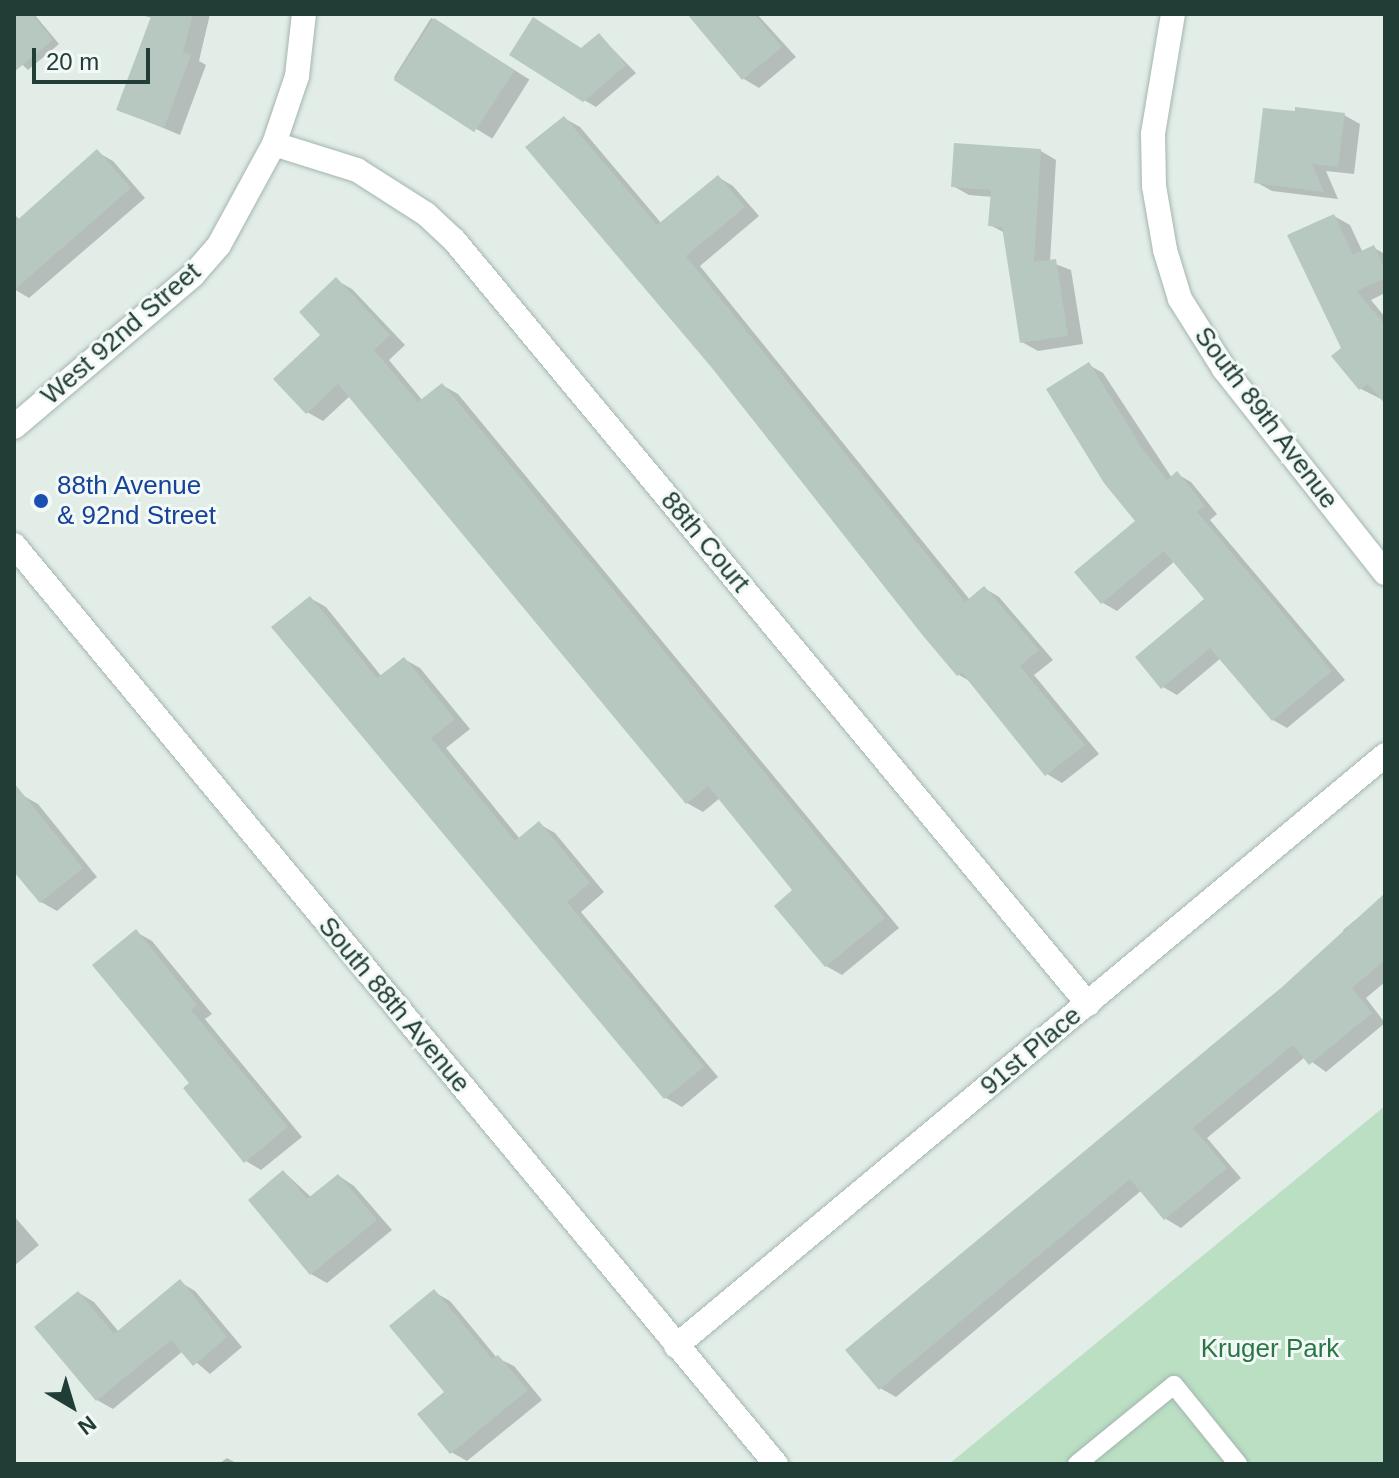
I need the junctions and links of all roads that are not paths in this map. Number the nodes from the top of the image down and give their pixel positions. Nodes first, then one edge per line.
1 (304, 14) edge
2 (1173, 14) edge
3 (274, 144) junction
4 (14, 427) edge
5 (14, 545) edge
6 (1385, 573) edge
7 (1385, 755) edge
8 (1088, 1004) junction
9 (676, 1346) junction
10 (776, 1464) edge
11 (1077, 1464) edge
12 (1238, 1464) edge

1 - 3 street, West 92nd Street
2 - 6 street, South 89th Avenue
3 - 4 street, West 92nd Street
3 - 8 street, 88th Court
5 - 9 street, South 88th Avenue
7 - 8 street, 91st Place
8 - 9 street, 91st Place
9 - 10 street, South 88th Avenue
11 - 12 lane

